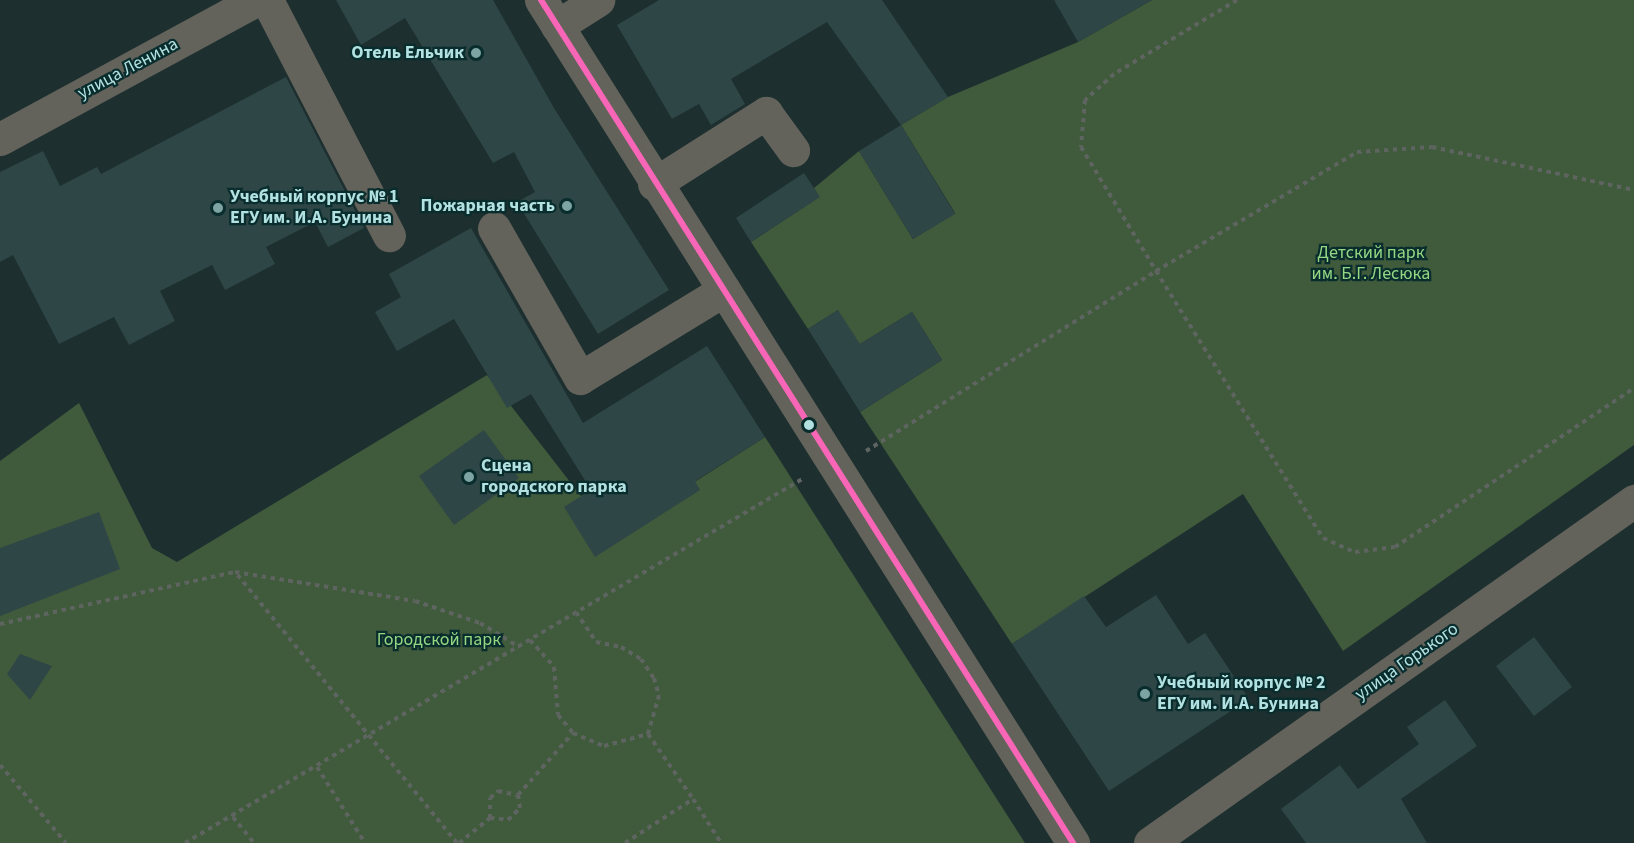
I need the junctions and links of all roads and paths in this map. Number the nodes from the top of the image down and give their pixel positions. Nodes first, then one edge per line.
1 (256, 0) edge
2 (267, 0) edge
3 (598, 0) edge
4 (1237, 0) edge
5 (549, 13) edge
6 (0, 139) edge
7 (793, 150) dead end
8 (654, 184) junction
9 (1634, 190) edge
10 (494, 228) dead end
11 (389, 235) dead end
12 (1156, 271) junction
13 (721, 292) junction
14 (1634, 388) edge
15 (855, 458) dead end
16 (807, 476) dead end
17 (1634, 501) edge
18 (235, 572) junction
19 (576, 612) junction
20 (0, 624) edge
21 (530, 640) junction
22 (519, 646) junction
23 (573, 733) junction
24 (648, 734) junction
25 (367, 737) junction
26 (0, 765) edge
27 (317, 766) junction
28 (518, 795) junction
29 (693, 799) junction
30 (233, 817) junction
31 (490, 818) junction
32 (66, 843) edge
33 (185, 843) edge
34 (254, 843) edge
35 (366, 843) edge
36 (458, 843) edge
37 (625, 843) edge
38 (722, 843) edge
39 (1073, 843) edge
40 (1150, 843) edge

1 - 6 street, улица Ленина
2 - 11 street
3 - 5 street
4 - 12 path
5 - 8 street
7 - 8 street
8 - 13 street
9 - 12 path
10 - 13 street
12 - 14 path
12 - 15 path
13 - 39 street
16 - 19 path
17 - 40 street, улица Горького
18 - 20 path
18 - 22 path
18 - 25 path
19 - 21 path
19 - 24 path
21 - 22 path
21 - 23 path
22 - 25 path
23 - 24 path
23 - 28 path
24 - 29 path
25 - 27 path
25 - 36 path
26 - 32 path
27 - 30 path
27 - 35 path
28 - 31 path
28 - 31 path
29 - 37 path
29 - 38 path
30 - 33 path
30 - 34 path
31 - 36 path

